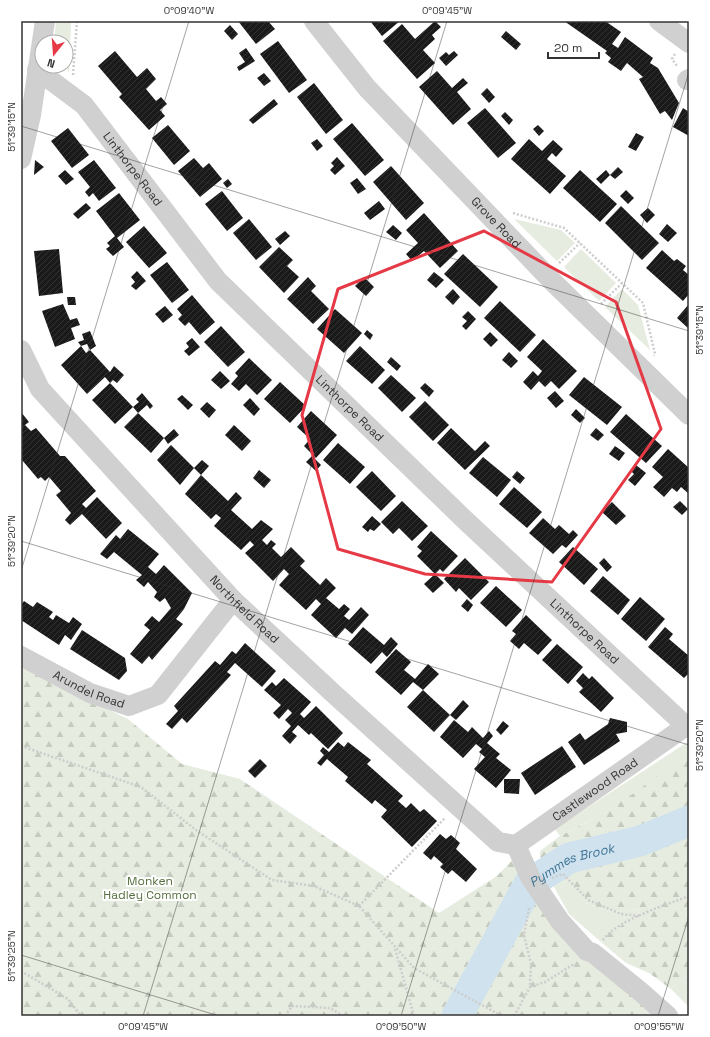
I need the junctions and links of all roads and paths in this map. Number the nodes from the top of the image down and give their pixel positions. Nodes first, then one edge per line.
1 (45, 21) edge
2 (77, 21) edge
3 (314, 21) edge
4 (659, 21) edge
5 (43, 34) edge
6 (689, 43) edge
7 (36, 74) edge
8 (42, 74) edge
9 (72, 96) junction
10 (21, 159) edge
11 (498, 225) junction
12 (580, 243) junction
13 (547, 276) junction
14 (622, 283) junction
15 (588, 317) junction
16 (21, 350) edge
17 (642, 370) junction
18 (689, 415) edge
19 (233, 600) junction
20 (21, 656) edge
21 (687, 725) edge
22 (21, 746) edge
23 (458, 805) junction
24 (507, 843) junction
25 (359, 906) junction
26 (395, 948) junction
27 (21, 971) edge
28 (80, 1016) edge
29 (285, 1016) edge
30 (343, 1016) edge
31 (414, 1016) edge
32 (502, 1016) edge
33 (668, 1016) edge

1 - 5 street
2 - 9 path
3 - 11 street, Grove Road
4 - 6 street
7 - 10 street
8 - 9 street, Linthorpe Road
9 - 21 street, Linthorpe Road
11 - 12 path
11 - 13 street, Grove Road
12 - 13 path
12 - 14 path
13 - 15 street, Grove Road
14 - 15 path
14 - 17 path
15 - 17 street, Grove Road
16 - 19 street, Northfield Road
17 - 18 street, Grove Road
19 - 20 street, Arundel Road
19 - 23 street, Northfield Road
21 - 24 street, Castlewood Road
22 - 25 path
23 - 24 street, Northfield Road
23 - 25 path
24 - 33 street
25 - 26 path
26 - 31 path
26 - 32 path
27 - 28 path
29 - 30 path

